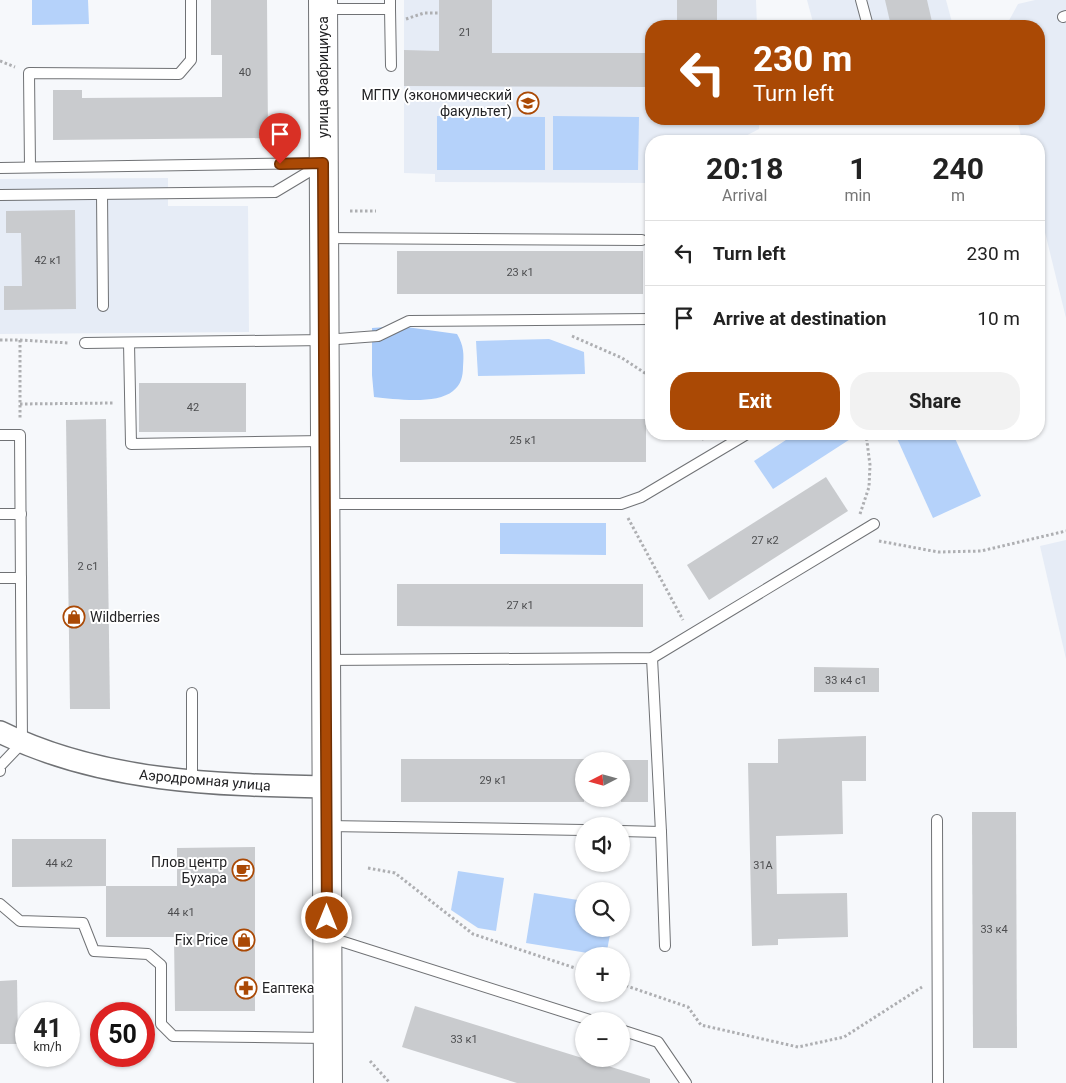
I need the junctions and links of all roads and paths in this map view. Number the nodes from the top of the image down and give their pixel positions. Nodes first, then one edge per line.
1 (191, 0) edge
2 (861, 0) edge
3 (323, 5) edge
4 (390, 5) edge
5 (439, 13) dead end
6 (404, 19) dead end
7 (866, 20) edge
8 (0, 61) edge
9 (9, 64) dead end
10 (391, 66) dead end
11 (323, 163) junction
12 (30, 167) junction
13 (0, 168) edge
14 (102, 194) junction
15 (0, 195) edge
16 (350, 211) dead end
17 (376, 211) dead end
18 (323, 238) junction
19 (642, 240) dead end
20 (103, 306) dead end
21 (556, 319) junction
22 (645, 319) edge
23 (0, 340) edge
24 (20, 340) junction
25 (324, 340) junction
26 (85, 343) joint
27 (129, 343) junction
28 (645, 373) edge
29 (130, 403) junction
30 (20, 404) junction
31 (20, 434) junction
32 (0, 435) edge
33 (737, 440) edge
34 (867, 440) edge
35 (324, 441) junction
36 (324, 504) junction
37 (621, 504) junction
38 (0, 514) edge
39 (21, 514) junction
40 (874, 524) dead end
41 (1066, 531) edge
42 (853, 536) junction
43 (0, 578) edge
44 (21, 578) junction
45 (691, 634) junction
46 (652, 658) junction
47 (325, 660) junction
48 (192, 693) dead end
49 (0, 732) edge
50 (22, 743) junction
51 (0, 771) edge
52 (192, 782) junction
53 (326, 787) junction
54 (937, 820) dead end
55 (326, 826) junction
56 (575, 830) edge
57 (630, 831) edge
58 (661, 832) junction
59 (368, 868) dead end
60 (0, 904) edge
61 (327, 937) junction
62 (665, 946) dead end
63 (575, 969) edge
64 (938, 977) junction
65 (630, 987) edge
66 (575, 1015) edge
67 (630, 1033) edge
68 (328, 1038) junction
69 (370, 1061) dead end
70 (328, 1083) edge
71 (390, 1083) edge
72 (686, 1083) edge
73 (938, 1083) edge

1 - 12 lane
2 - 7 lane
3 - 4 lane
3 - 11 main road, улица Фабрициуса
4 - 10 lane
5 - 6 path
8 - 9 path
11 - 12 lane
11 - 14 lane
11 - 18 main road, улица Фабрициуса
12 - 13 lane
14 - 15 lane
14 - 20 lane
16 - 17 path
18 - 19 lane
18 - 25 main road, улица Фабрициуса
21 - 22 lane
21 - 25 lane
21 - 28 path
23 - 24 path
24 - 26 path
24 - 30 path
25 - 27 lane
25 - 35 main road, улица Фабрициуса
26 - 27 lane
27 - 29 lane
29 - 30 path
29 - 35 lane
30 - 31 path
31 - 32 lane
31 - 39 lane
33 - 37 lane
34 - 42 path
35 - 36 main road, улица Фабрициуса
36 - 37 lane
36 - 47 main road, улица Фабрициуса
37 - 45 path
38 - 39 lane
39 - 44 lane
40 - 42 lane
41 - 42 path
42 - 45 lane
43 - 44 lane
44 - 50 lane
45 - 46 lane
46 - 47 lane
46 - 58 lane
47 - 53 main road, улица Фабрициуса
48 - 52 lane
49 - 50 street, Аэродромная улица
50 - 51 lane
50 - 52 street, Аэродромная улица
52 - 53 street, Аэродромная улица
53 - 55 main road, улица Фабрициуса
54 - 64 lane
55 - 56 lane
55 - 61 main road, улица Фабрициуса
57 - 58 lane
58 - 62 lane
59 - 63 path
60 - 68 lane
61 - 66 lane
61 - 68 main road, улица Фабрициуса
64 - 65 path
64 - 73 lane
67 - 72 lane
68 - 70 main road, улица Фабрициуса
69 - 71 path

